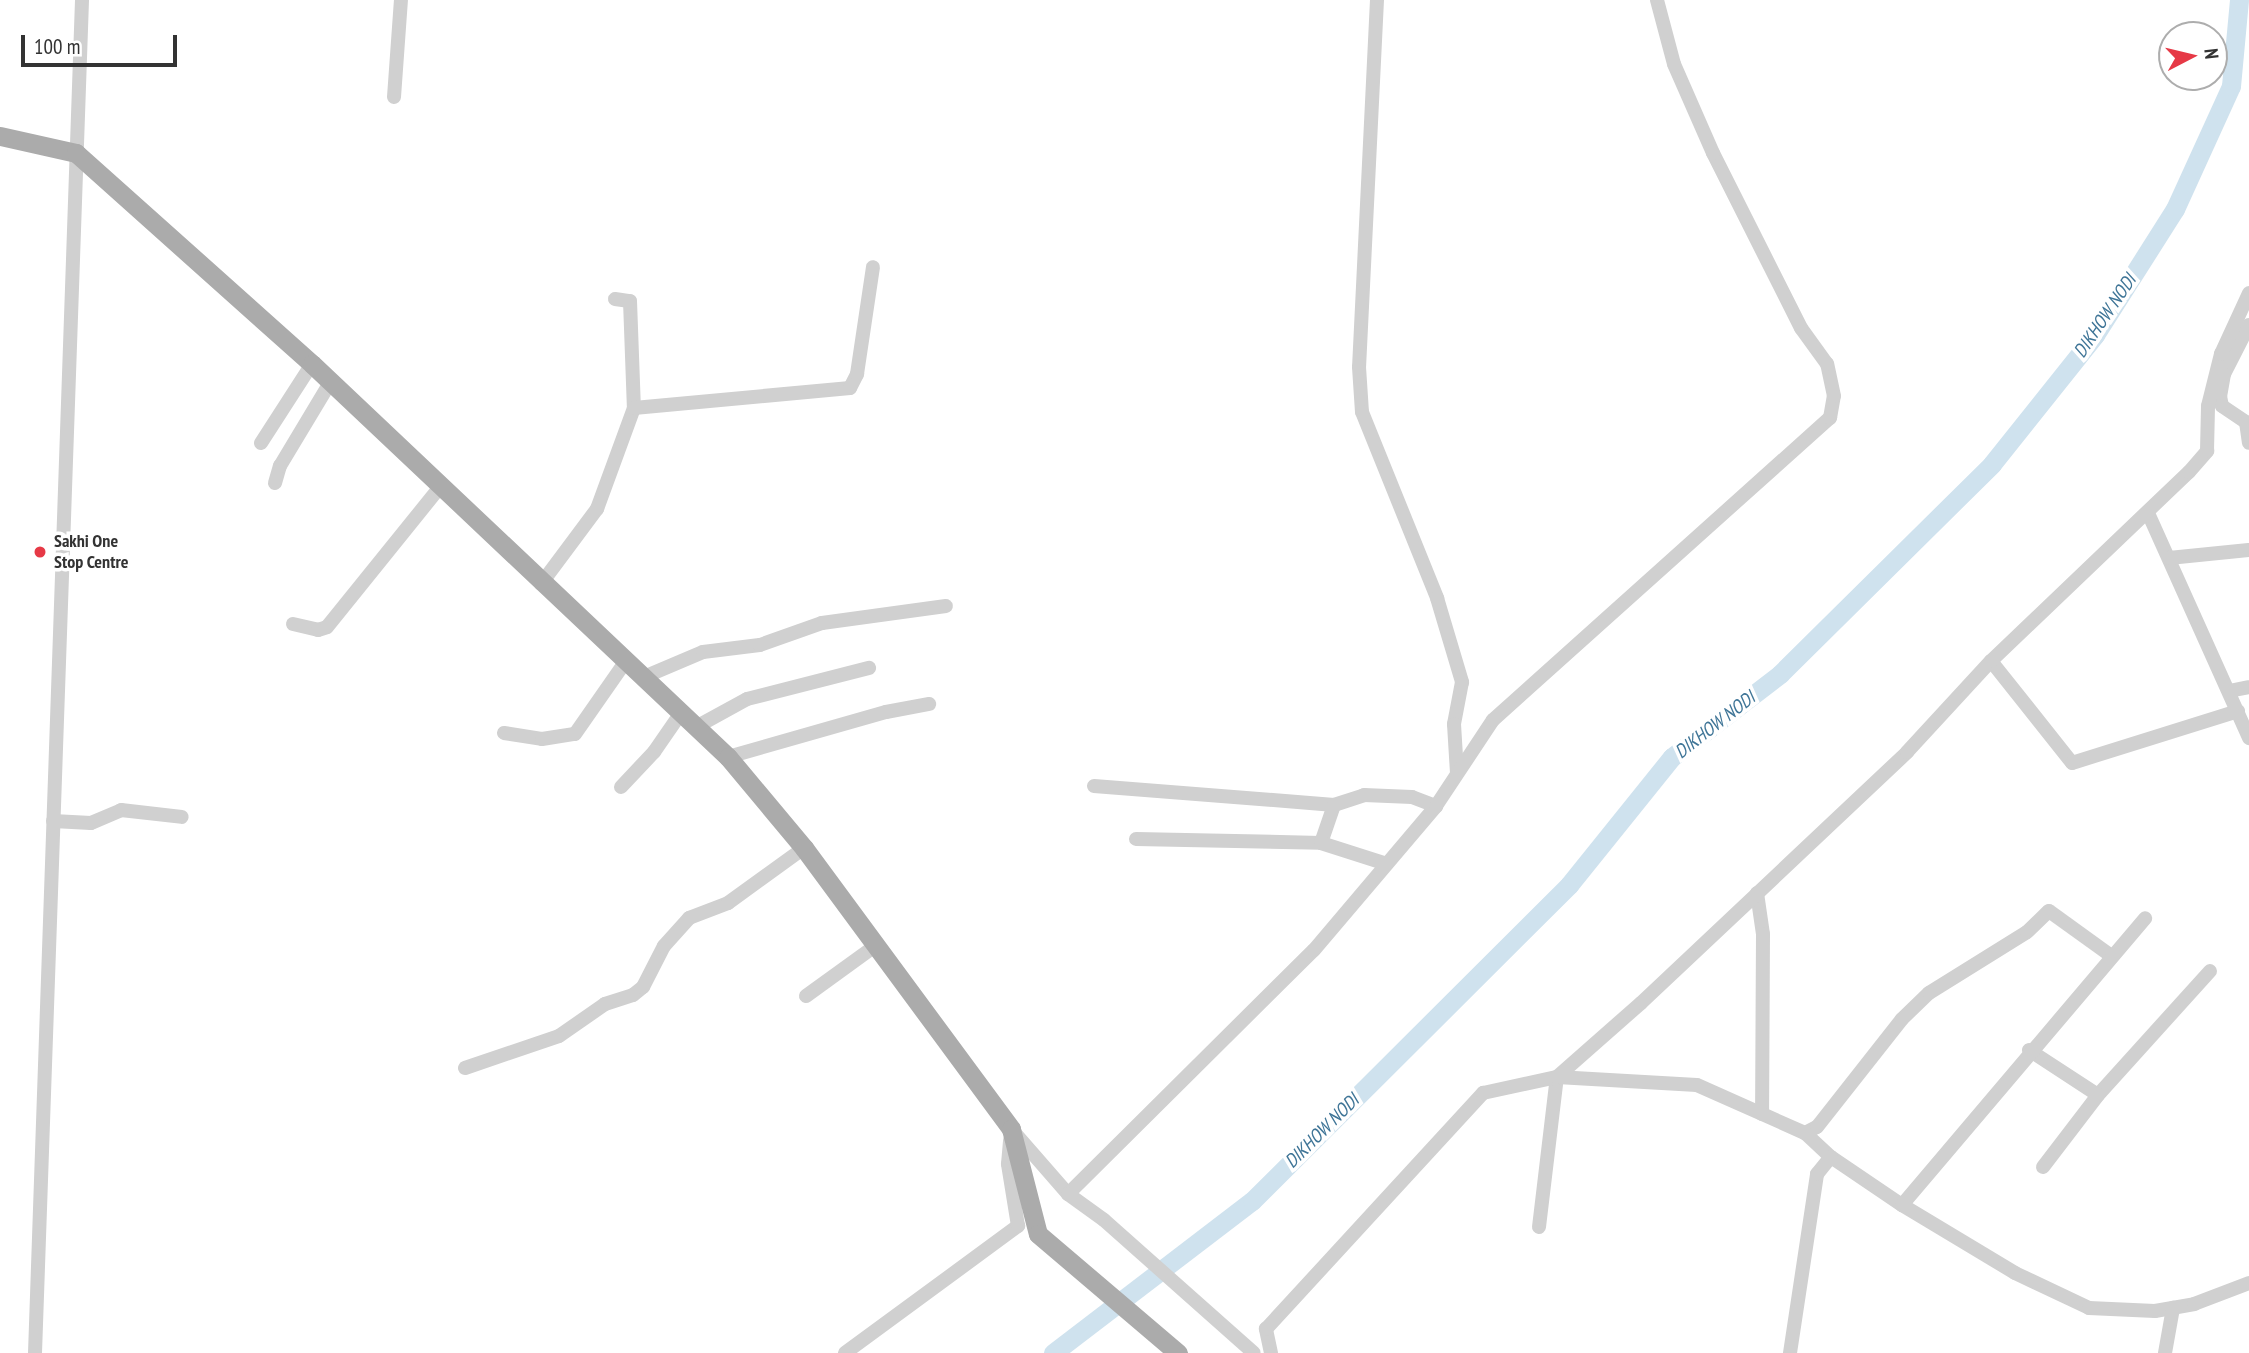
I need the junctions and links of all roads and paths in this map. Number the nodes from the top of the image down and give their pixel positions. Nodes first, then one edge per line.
1 (82, 0) edge
2 (401, 0) edge
3 (1377, 0) edge
4 (1657, 0) edge
5 (394, 97) dead end
6 (0, 136) edge
7 (76, 153) junction
8 (873, 267) dead end
9 (2249, 293) edge
10 (615, 299) dead end
11 (2249, 325) edge
12 (312, 364) junction
13 (331, 382) junction
14 (634, 408) junction
15 (261, 443) dead end
16 (2249, 443) edge
17 (275, 483) dead end
18 (440, 487) junction
19 (2148, 513) junction
20 (2249, 550) edge
21 (2169, 558) junction
22 (541, 584) junction
23 (946, 606) dead end
24 (293, 624) dead end
25 (626, 661) junction
26 (1991, 661) junction
27 (869, 668) dead end
28 (644, 677) junction
29 (2249, 687) edge
30 (2229, 691) junction
31 (929, 704) dead end
32 (2238, 711) junction
33 (681, 713) junction
34 (696, 727) junction
35 (504, 733) dead end
36 (2249, 738) edge
37 (728, 757) junction
38 (1457, 774) junction
39 (1094, 786) dead end
40 (621, 787) dead end
41 (1334, 805) junction
42 (1436, 806) junction
43 (182, 817) dead end
44 (53, 821) junction
45 (1136, 839) dead end
46 (1321, 843) junction
47 (804, 848) junction
48 (1387, 864) junction
49 (1757, 893) junction
50 (2146, 918) dead end
51 (875, 946) junction
52 (2110, 955) junction
53 (2210, 971) dead end
54 (806, 996) dead end
55 (2029, 1050) junction
56 (465, 1068) dead end
57 (1557, 1077) junction
58 (2098, 1095) junction
59 (1762, 1114) junction
60 (1011, 1129) junction
61 (1805, 1133) junction
62 (1831, 1157) junction
63 (2043, 1167) dead end
64 (1068, 1194) junction
65 (1902, 1205) junction
66 (1539, 1227) dead end
67 (2249, 1283) edge
68 (2174, 1308) junction
69 (35, 1353) edge
70 (845, 1353) edge
71 (1178, 1353) edge
72 (1254, 1353) edge
73 (1270, 1353) edge
74 (1790, 1353) edge
75 (2165, 1353) edge

1 - 7 street
2 - 5 street
3 - 38 street
4 - 38 street
6 - 7 main road
7 - 12 main road
7 - 44 street
8 - 14 street
9 - 19 street
10 - 14 street
11 - 16 street
12 - 13 main road
12 - 15 street
13 - 17 street
13 - 18 main road
14 - 22 street
18 - 22 main road
18 - 24 street
19 - 21 street
19 - 26 street
20 - 21 street
21 - 30 street
22 - 25 main road
23 - 28 street
25 - 28 main road
25 - 35 street
26 - 32 street
26 - 49 street
27 - 34 street
28 - 33 main road
29 - 30 street
30 - 32 street
31 - 37 street
32 - 36 street
33 - 34 main road
33 - 40 street
34 - 37 main road
37 - 47 main road
38 - 42 street
39 - 41 street
41 - 42 street
41 - 46 street
42 - 48 street
43 - 44 street
44 - 69 street
45 - 46 street
46 - 48 street
47 - 51 main road
47 - 56 street
48 - 64 street
49 - 57 street
49 - 59 street
50 - 52 street
51 - 54 street
51 - 60 main road
52 - 55 street
52 - 61 street
53 - 58 street
55 - 58 street
55 - 65 street
57 - 59 street
57 - 66 street
57 - 73 street
58 - 63 street
59 - 61 street
60 - 64 street
60 - 70 street
60 - 71 main road
61 - 62 street
62 - 65 street
62 - 74 street
64 - 72 street
65 - 68 street
67 - 68 street
68 - 75 street

